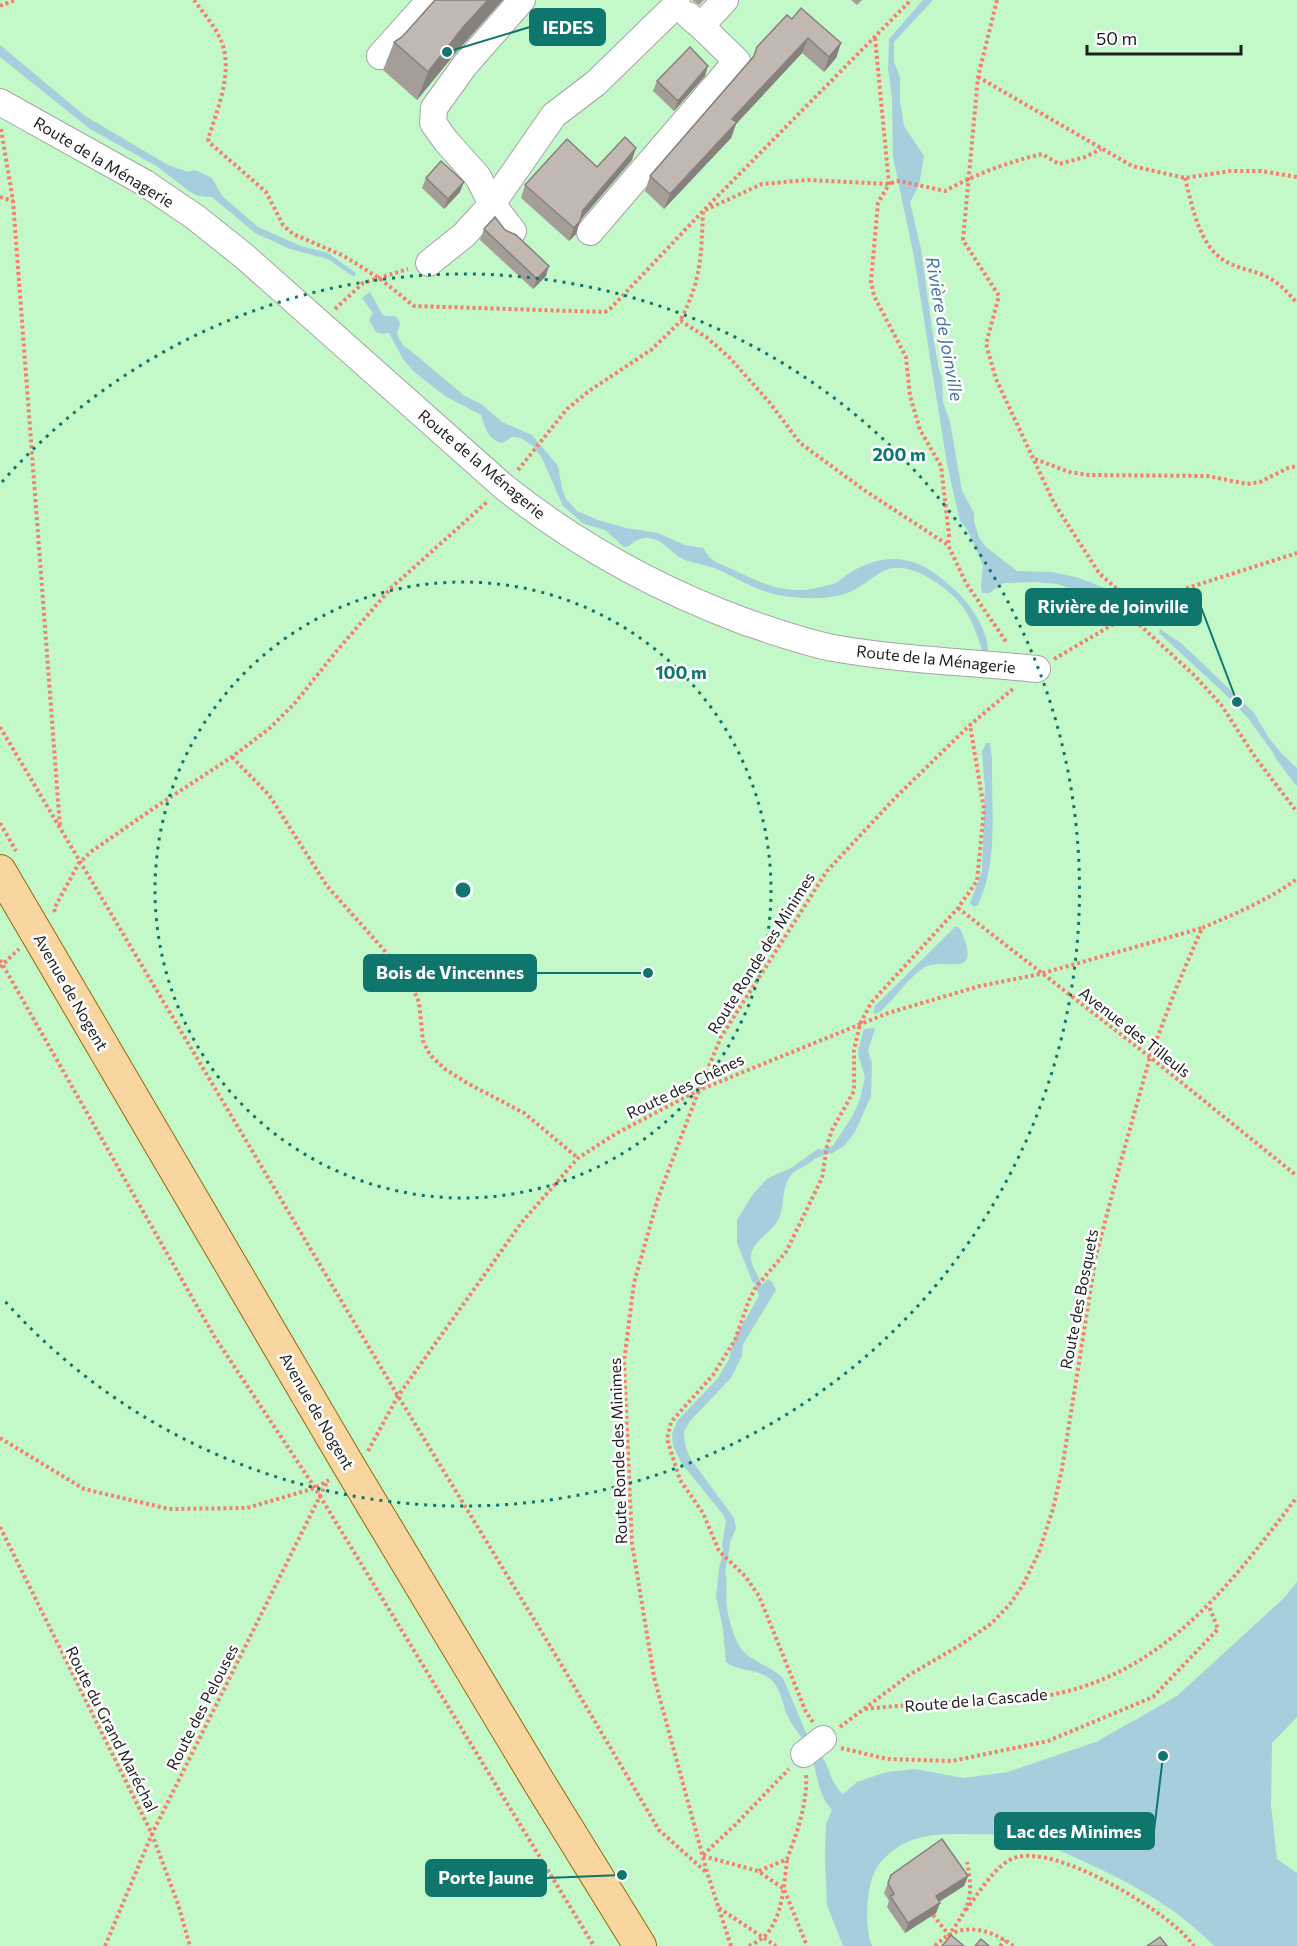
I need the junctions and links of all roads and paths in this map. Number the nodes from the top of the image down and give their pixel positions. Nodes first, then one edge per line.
1 (15, 0) edge
2 (194, 0) edge
3 (429, 0) edge
4 (522, 0) edge
5 (725, 0) edge
6 (911, 0) edge
7 (997, 0) edge
8 (675, 2) edge
9 (0, 6) edge
10 (701, 26) junction
11 (875, 38) junction
12 (380, 56) dead end
13 (978, 77) junction
14 (0, 102) edge
15 (0, 120) edge
16 (1101, 149) junction
17 (1297, 177) edge
18 (969, 178) junction
19 (1185, 178) junction
20 (889, 184) junction
21 (0, 197) edge
22 (13, 201) junction
23 (492, 204) junction
24 (702, 211) junction
25 (513, 231) edge
26 (590, 232) dead end
27 (429, 263) joint
28 (379, 278) junction
29 (1297, 303) edge
30 (681, 319) dead end
31 (320, 323) junction
32 (1035, 458) junction
33 (1297, 466) edge
34 (504, 487) junction
35 (948, 545) junction
36 (1297, 553) edge
37 (1129, 615) junction
38 (1000, 665) junction
39 (1037, 669) junction
40 (970, 725) junction
41 (0, 727) edge
42 (232, 757) junction
43 (1297, 812) edge
44 (60, 827) junction
45 (79, 862) junction
46 (0, 871) edge
47 (1297, 879) edge
48 (958, 908) junction
49 (57, 917) dead end
50 (1202, 928) junction
51 (0, 960) edge
52 (1040, 974) junction
53 (860, 1024) junction
54 (1150, 1057) junction
55 (699, 1089) junction
56 (578, 1158) junction
57 (1297, 1176) edge
58 (398, 1396) junction
59 (0, 1438) edge
60 (338, 1474) junction
61 (315, 1488) junction
62 (320, 1497) junction
63 (1297, 1497) edge
64 (0, 1527) edge
65 (1209, 1606) junction
66 (864, 1709) junction
67 (816, 1745) junction
68 (152, 1834) junction
69 (703, 1855) junction
70 (787, 1859) junction
71 (967, 1862) dead end
72 (758, 1871) junction
73 (707, 1872) junction
74 (784, 1889) junction
75 (718, 1907) junction
76 (966, 1910) junction
77 (933, 1915) edge
78 (949, 1935) junction
79 (764, 1937) junction
80 (1005, 1940) junction
81 (105, 1946) edge
82 (190, 1946) edge
83 (594, 1946) edge
84 (640, 1946) edge
85 (730, 1946) edge
86 (749, 1946) edge
87 (776, 1946) edge
88 (807, 1946) edge
89 (935, 1946) edge
90 (1000, 1946) edge
91 (1013, 1946) edge
92 (1194, 1946) edge

1 - 9 path
2 - 28 path
3 - 12 lane
4 - 23 lane
5 - 10 lane
6 - 11 path
7 - 13 path
8 - 10 lane
8 - 23 lane
10 - 26 lane
11 - 20 path
11 - 24 path
13 - 16 path
13 - 18 path
14 - 31 lane, Route de la Ménagerie
15 - 22 path
16 - 18 path
16 - 19 path
17 - 19 path
18 - 20 path
18 - 32 path
19 - 29 path
20 - 24 path
20 - 35 path
21 - 22 path
22 - 44 path
23 - 25 lane
23 - 27 lane
24 - 28 path
24 - 30 path
27 - 28 path
28 - 31 path
31 - 34 lane, Route de la Ménagerie
32 - 33 path
32 - 37 path
34 - 35 path
34 - 38 lane, Route de la Ménagerie
34 - 42 path
35 - 38 path
36 - 37 path, Route Ronde des Minimes
37 - 39 path, Route Ronde des Minimes
37 - 43 path
38 - 39 lane, Route de la Ménagerie
39 - 40 path, Route Ronde des Minimes
40 - 48 path
40 - 55 path, Route Ronde des Minimes
41 - 44 path
42 - 45 path
42 - 56 path
44 - 45 path
45 - 49 path
45 - 58 path
46 - 60 main road, Avenue de Nogent
47 - 50 path
48 - 52 path, Avenue des Tilleuls
48 - 53 path
50 - 52 path, Route des Chênes
50 - 54 path, Route des Bosquets
51 - 61 path
52 - 53 path, Route des Chênes
52 - 54 path, Avenue des Tilleuls
53 - 55 path, Route des Chênes
53 - 67 path
54 - 57 path, Avenue des Tilleuls
54 - 66 path, Route des Bosquets
55 - 56 path, Route des Chênes
55 - 69 path, Route Ronde des Minimes
56 - 58 path, Route des Chênes
58 - 60 path, Route des Chênes
58 - 73 path
59 - 61 path
60 - 61 path
60 - 62 path, Route des Pelouses
60 - 84 main road, Avenue de Nogent
61 - 62 path
62 - 68 path, Route des Pelouses
62 - 83 path
63 - 65 path, Route de la Cascade
64 - 68 path, Route du Grand Maréchal
65 - 66 path, Route de la Cascade
65 - 67 path
66 - 67 path
67 - 69 path
67 - 70 path
68 - 81 path, Route des Pelouses
68 - 82 path, Route du Grand Maréchal
69 - 72 path
69 - 73 path, Route Ronde des Minimes
70 - 72 path
70 - 74 path
71 - 76 path
72 - 74 path
73 - 75 path, Route Ronde des Minimes
74 - 79 path
74 - 88 path
75 - 79 path
75 - 85 path, Route Ronde des Minimes
76 - 78 path
76 - 92 path
77 - 78 path
78 - 80 path
78 - 89 path
79 - 86 path
79 - 87 path
80 - 90 path
80 - 91 path

